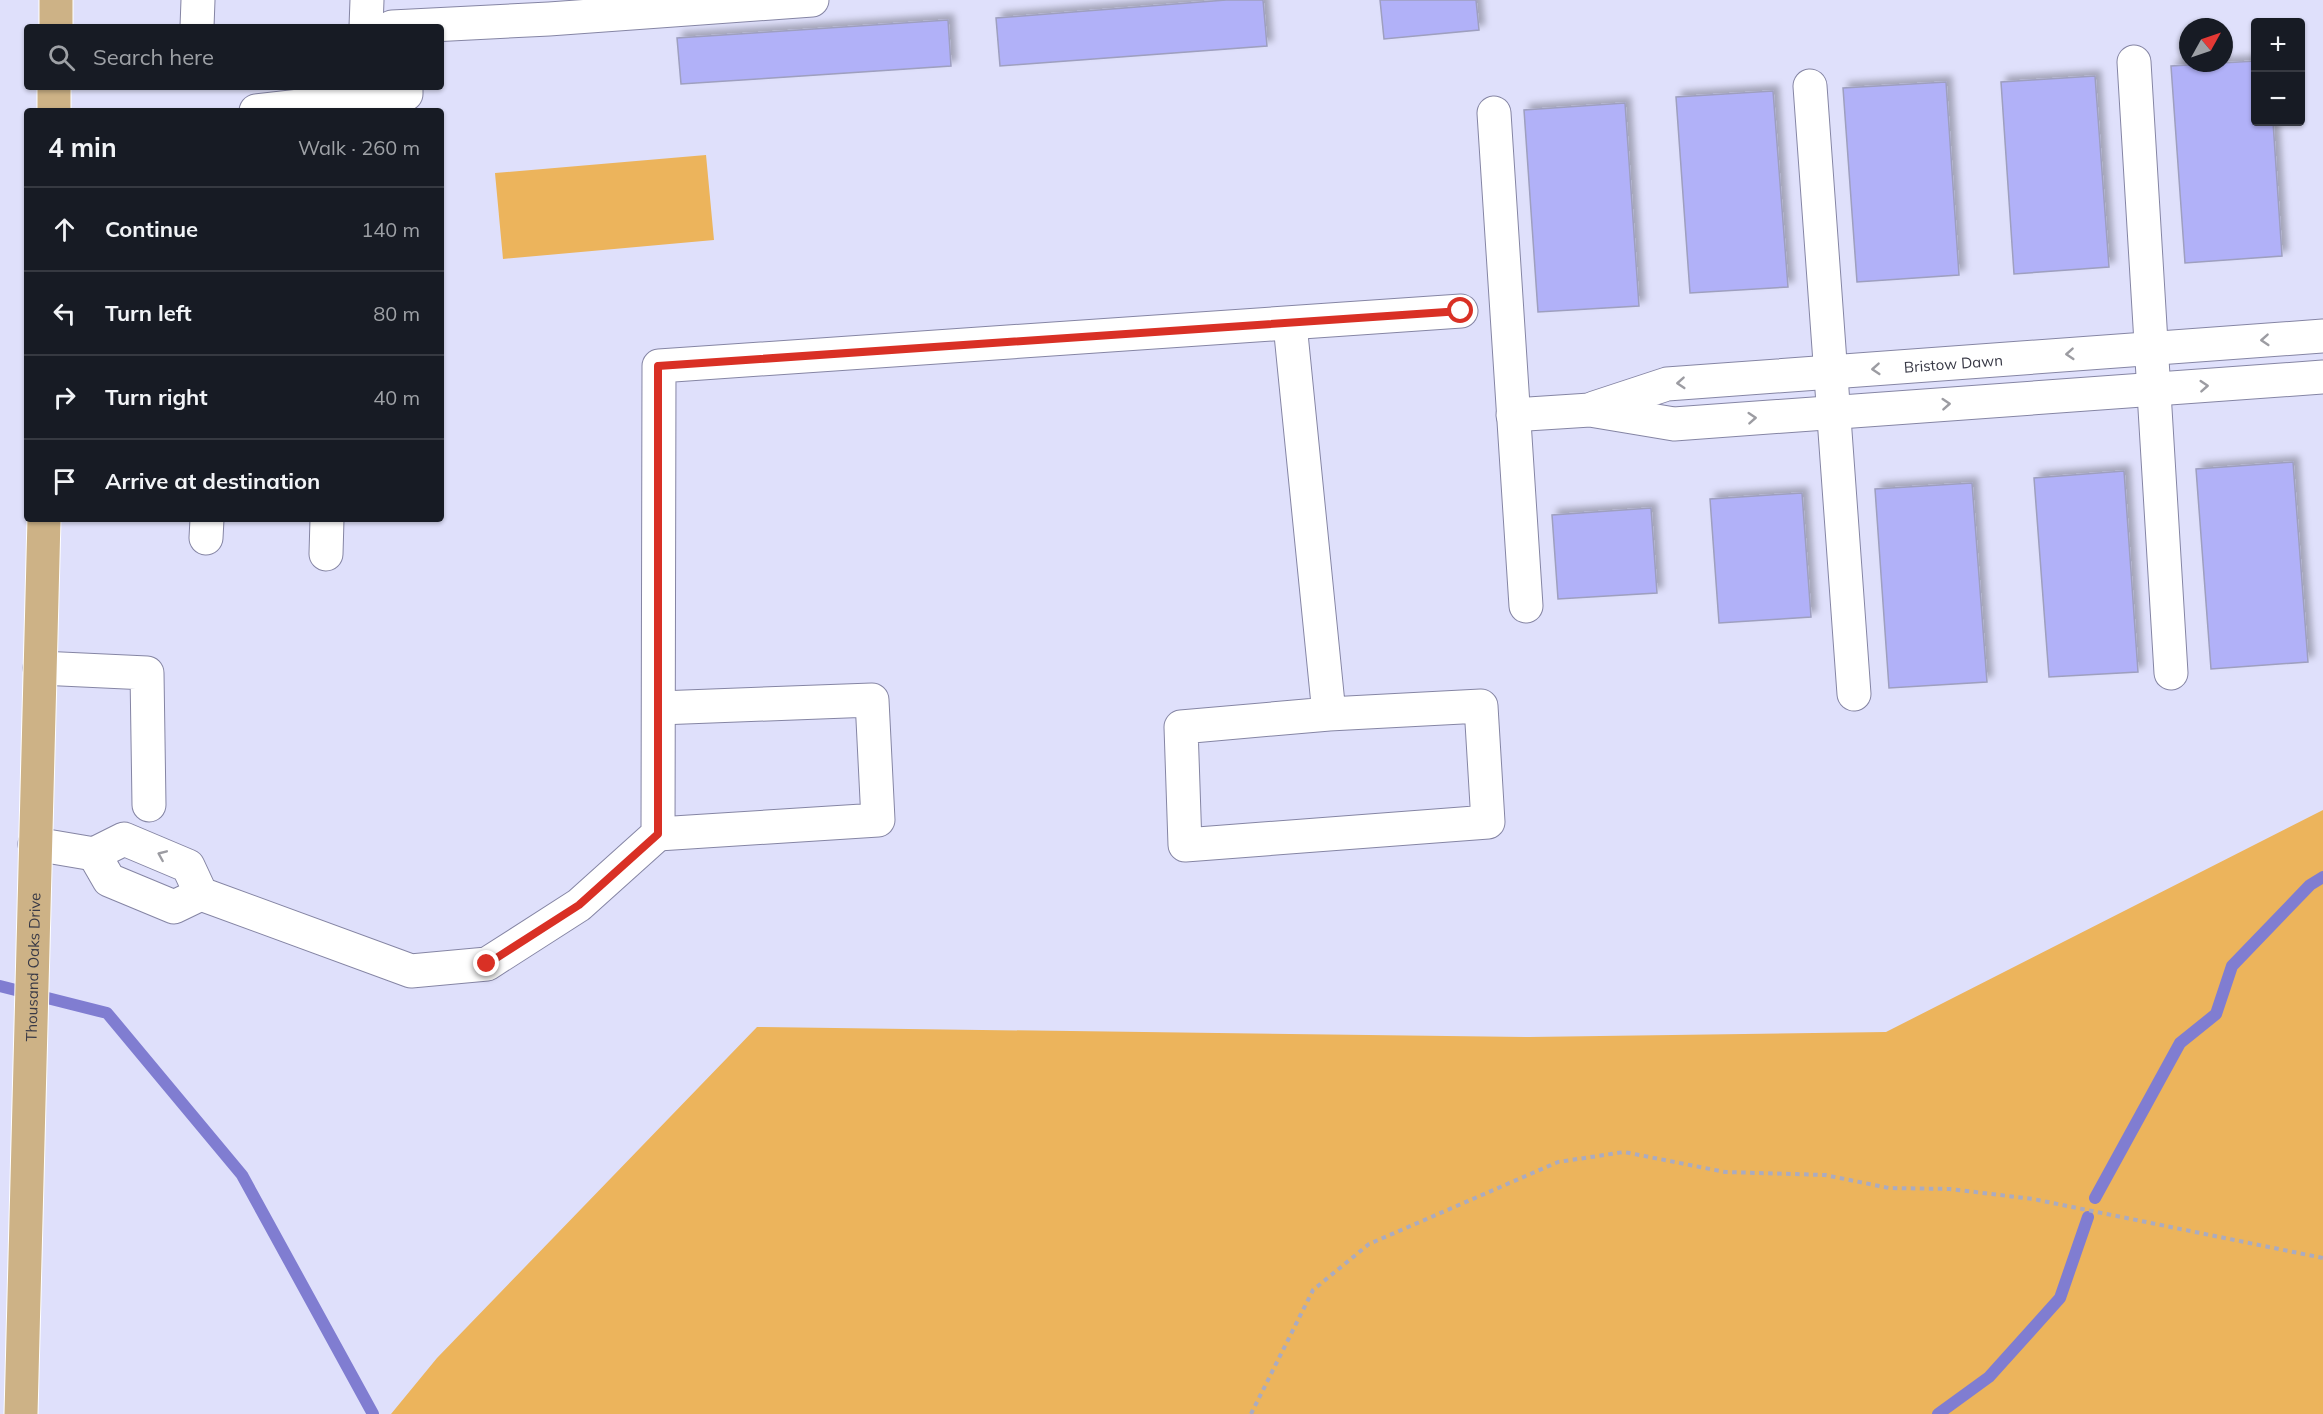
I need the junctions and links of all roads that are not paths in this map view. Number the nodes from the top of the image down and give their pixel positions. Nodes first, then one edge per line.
1 (56, 0) edge
2 (198, 0) edge
3 (367, 0) edge
4 (812, 0) edge
5 (56, 24) edge
6 (197, 24) edge
7 (366, 24) edge
8 (444, 25) edge
9 (2134, 62) dead end
10 (1810, 86) dead end
11 (54, 90) edge
12 (406, 90) edge
13 (54, 108) edge
14 (282, 108) edge
15 (1494, 113) dead end
16 (1461, 311) dead end
17 (1290, 324) junction
18 (2323, 336) edge
19 (2151, 348) junction
20 (1831, 372) junction
21 (2323, 377) edge
22 (2154, 389) junction
23 (1590, 410) junction
24 (1834, 412) junction
25 (1513, 415) junction
26 (44, 522) edge
27 (327, 522) edge
28 (326, 554) dead end
29 (1526, 606) dead end
30 (40, 668) junction
31 (2171, 673) dead end
32 (1854, 694) dead end
33 (659, 708) junction
34 (1329, 714) junction
35 (149, 805) dead end
36 (658, 834) junction
37 (94, 854) junction
38 (36, 860) junction
39 (201, 894) junction
40 (21, 1414) edge

1 - 5 main road
2 - 6 lane
3 - 7 lane
4 - 8 lane
9 - 19 lane
10 - 20 lane
11 - 13 main road
12 - 14 lane
15 - 25 lane
16 - 17 lane
17 - 33 lane
17 - 34 lane
18 -> 19 lane, Bristow Dawn
19 -> 20 lane, Bristow Dawn
19 - 22 lane
20 -> 23 lane, Bristow Dawn
20 - 24 lane
22 -> 21 lane, Bristow Dawn
24 -> 22 lane, Bristow Dawn
22 - 31 lane
23 -> 24 lane, Bristow Dawn
23 - 25 lane, Bristow Dawn
24 - 32 lane
25 - 29 lane
26 - 30 main road, Thousand Oaks Drive
27 - 28 lane
30 - 35 lane
30 - 38 main road, Thousand Oaks Drive
33 - 36 lane
33 - 36 lane
34 - 34 lane
36 - 39 lane
37 - 38 lane
37 - 39 lane
39 -> 37 lane
38 - 40 main road, Thousand Oaks Drive

